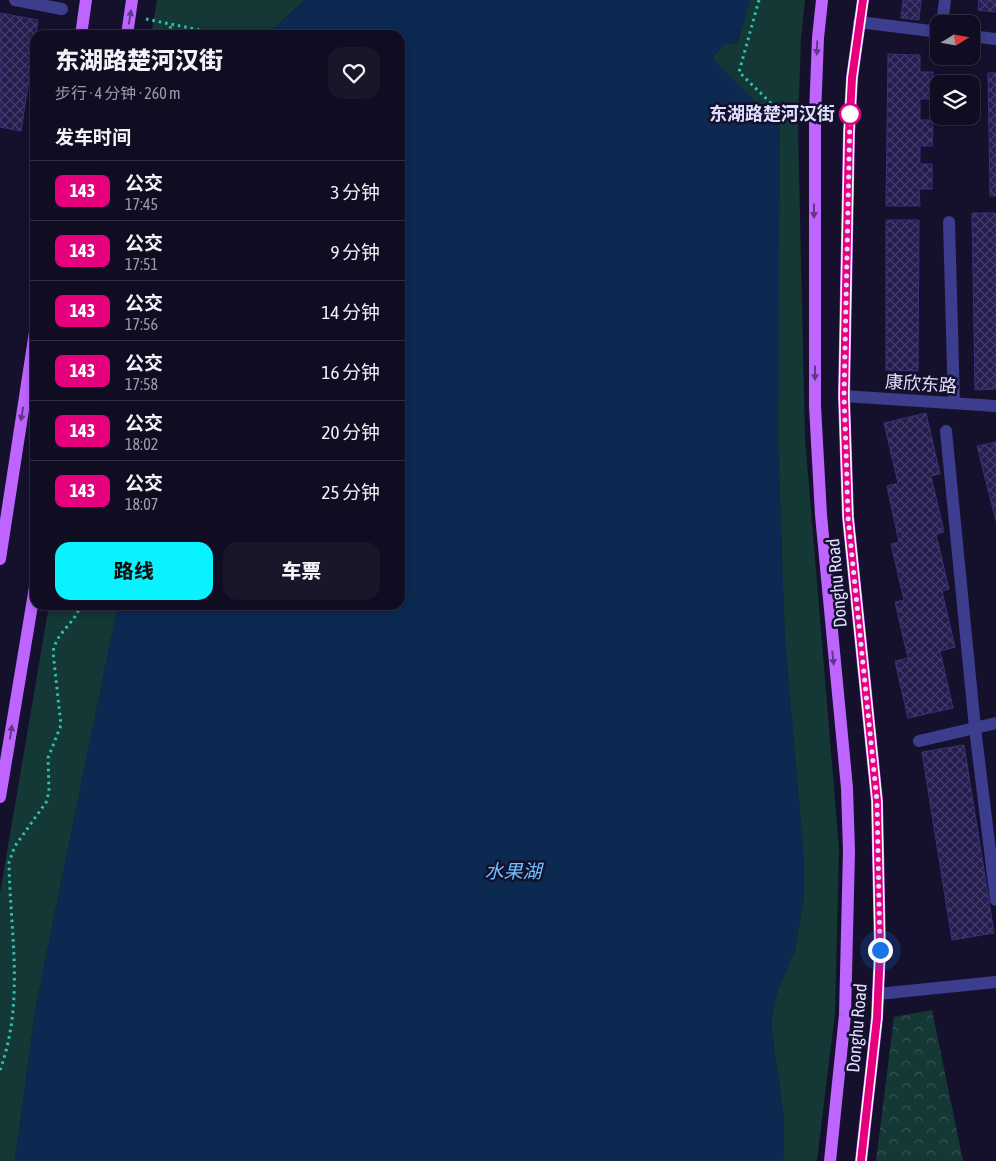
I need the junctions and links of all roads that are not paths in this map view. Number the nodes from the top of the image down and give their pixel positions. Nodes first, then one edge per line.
1 (15, 0) edge
2 (86, 0) edge
3 (132, 0) edge
4 (822, 0) edge
5 (863, 0) edge
6 (945, 0) edge
7 (62, 9) dead end
8 (943, 15) edge
9 (859, 22) junction
10 (82, 30) edge
11 (128, 30) edge
12 (930, 31) edge
13 (980, 37) edge
14 (996, 39) edge
15 (949, 222) dead end
16 (30, 364) edge
17 (844, 396) junction
18 (954, 403) junction
19 (996, 406) edge
20 (946, 431) dead end
21 (0, 558) edge
22 (31, 610) edge
23 (996, 724) edge
24 (975, 728) junction
25 (919, 741) dead end
26 (0, 797) edge
27 (996, 900) edge
28 (996, 982) edge
29 (878, 994) junction
30 (830, 1161) edge
31 (861, 1161) edge

1 - 7 street
2 - 10 main road
11 -> 3 main road
4 -> 30 main road, Donghu Road
5 - 9 main road, Donghu Road
6 - 8 street
9 - 12 street
9 - 17 main road, Donghu Road
13 - 14 street
15 - 18 street
16 -> 21 main road
17 - 18 street, 康欣东路
17 - 29 main road, Donghu Road
18 - 19 street, 康欣东路
20 - 24 street
26 -> 22 main road
23 - 24 street
24 - 25 street
24 - 27 street
28 - 29 street
29 - 31 main road, Donghu Road

